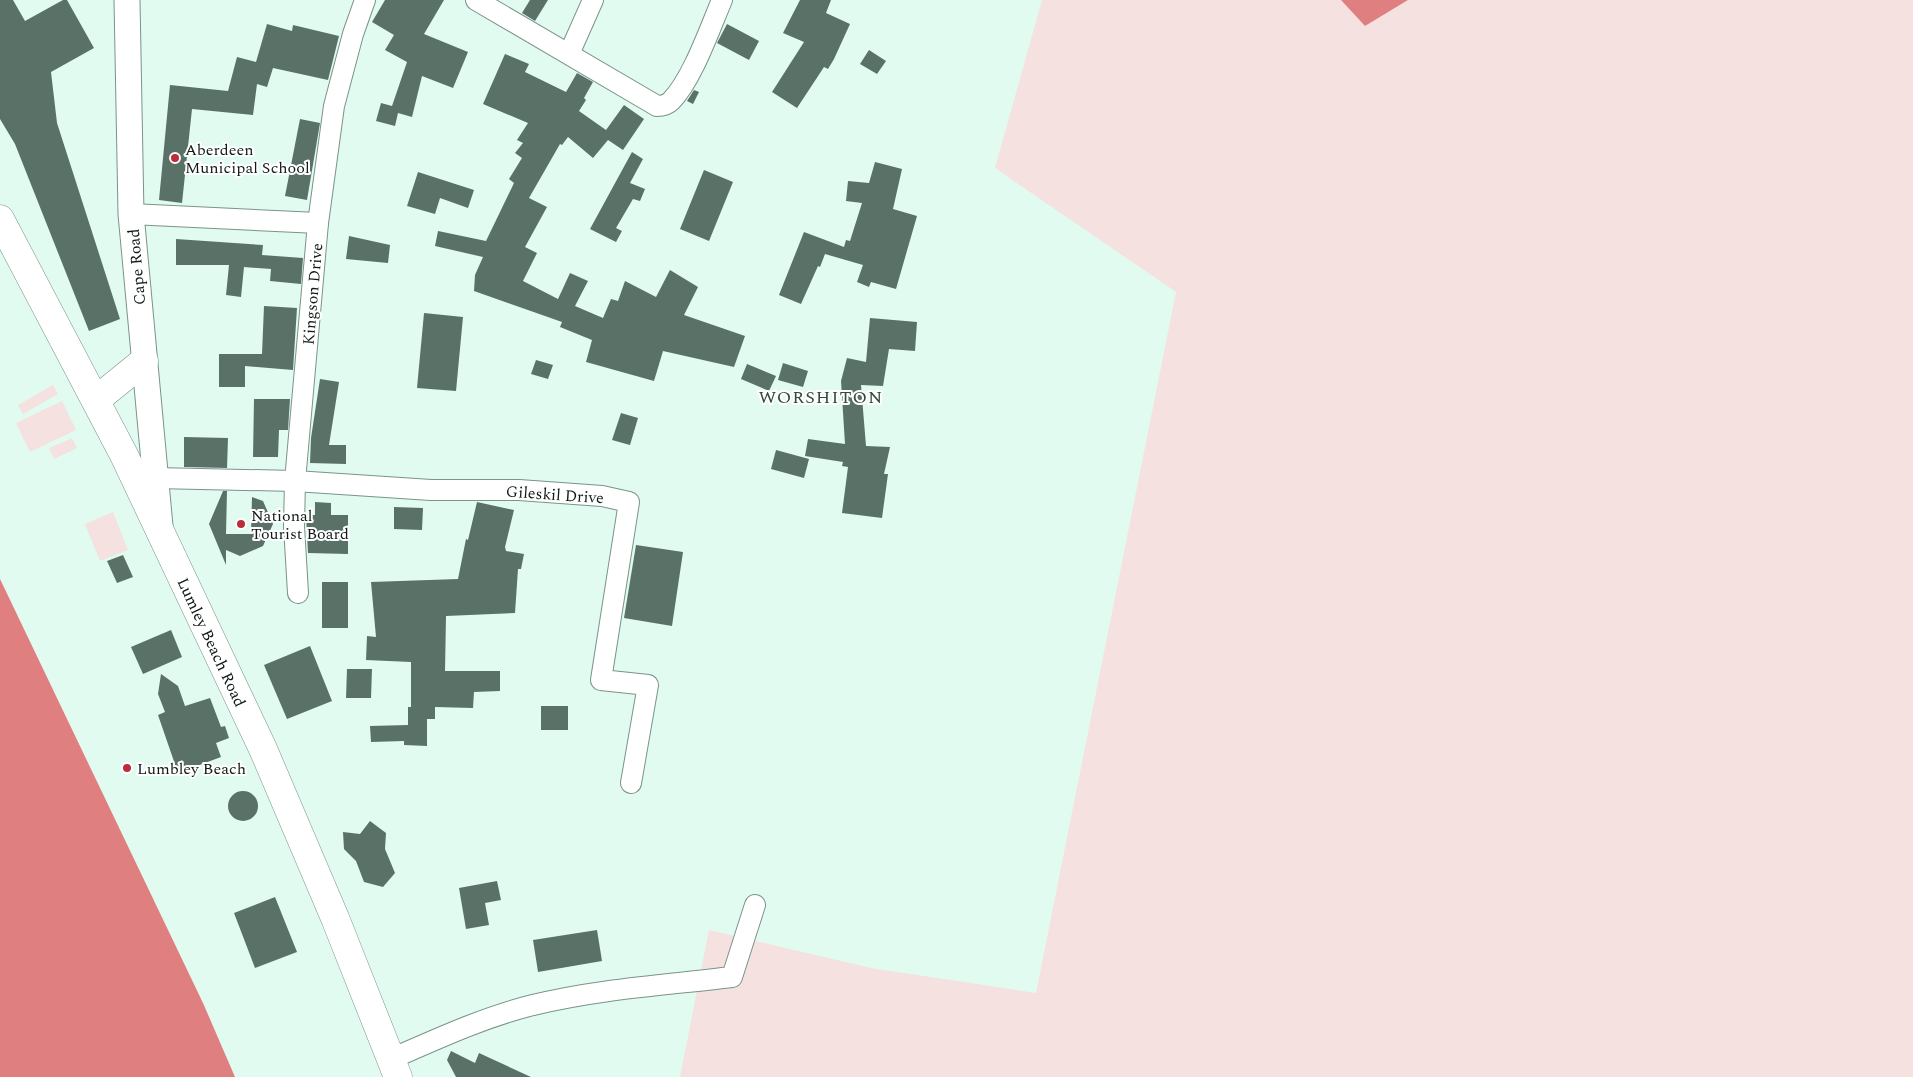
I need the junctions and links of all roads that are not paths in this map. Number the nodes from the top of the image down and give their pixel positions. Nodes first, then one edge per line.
1 (127, 0) edge
2 (365, 0) edge
3 (476, 0) edge
4 (593, 0) edge
5 (722, 0) edge
6 (569, 54) junction
7 (131, 214) junction
8 (0, 219) edge
9 (318, 223) junction
10 (144, 361) junction
11 (96, 400) junction
12 (155, 478) junction
13 (295, 481) junction
14 (161, 534) junction
15 (298, 593) dead end
16 (631, 783) dead end
17 (755, 905) dead end
18 (395, 1068) edge

1 - 7 street, Cape Road
2 - 9 street, Kingson Drive
3 - 6 street
4 - 6 street
5 - 6 street
7 - 9 street
7 - 10 street, Cape Road
8 - 11 main road, Lumley Beach Road
9 - 13 street, Kingson Drive
10 - 11 main road
10 - 12 street, Cape Road
11 - 14 main road, Lumley Beach Road
12 - 13 street, Gileskil Drive
12 - 14 street, Cape Road
13 - 15 street, Kingson Drive
13 - 16 street, Gileskil Drive
14 - 18 main road, Lumley Beach Road
17 - 18 street

